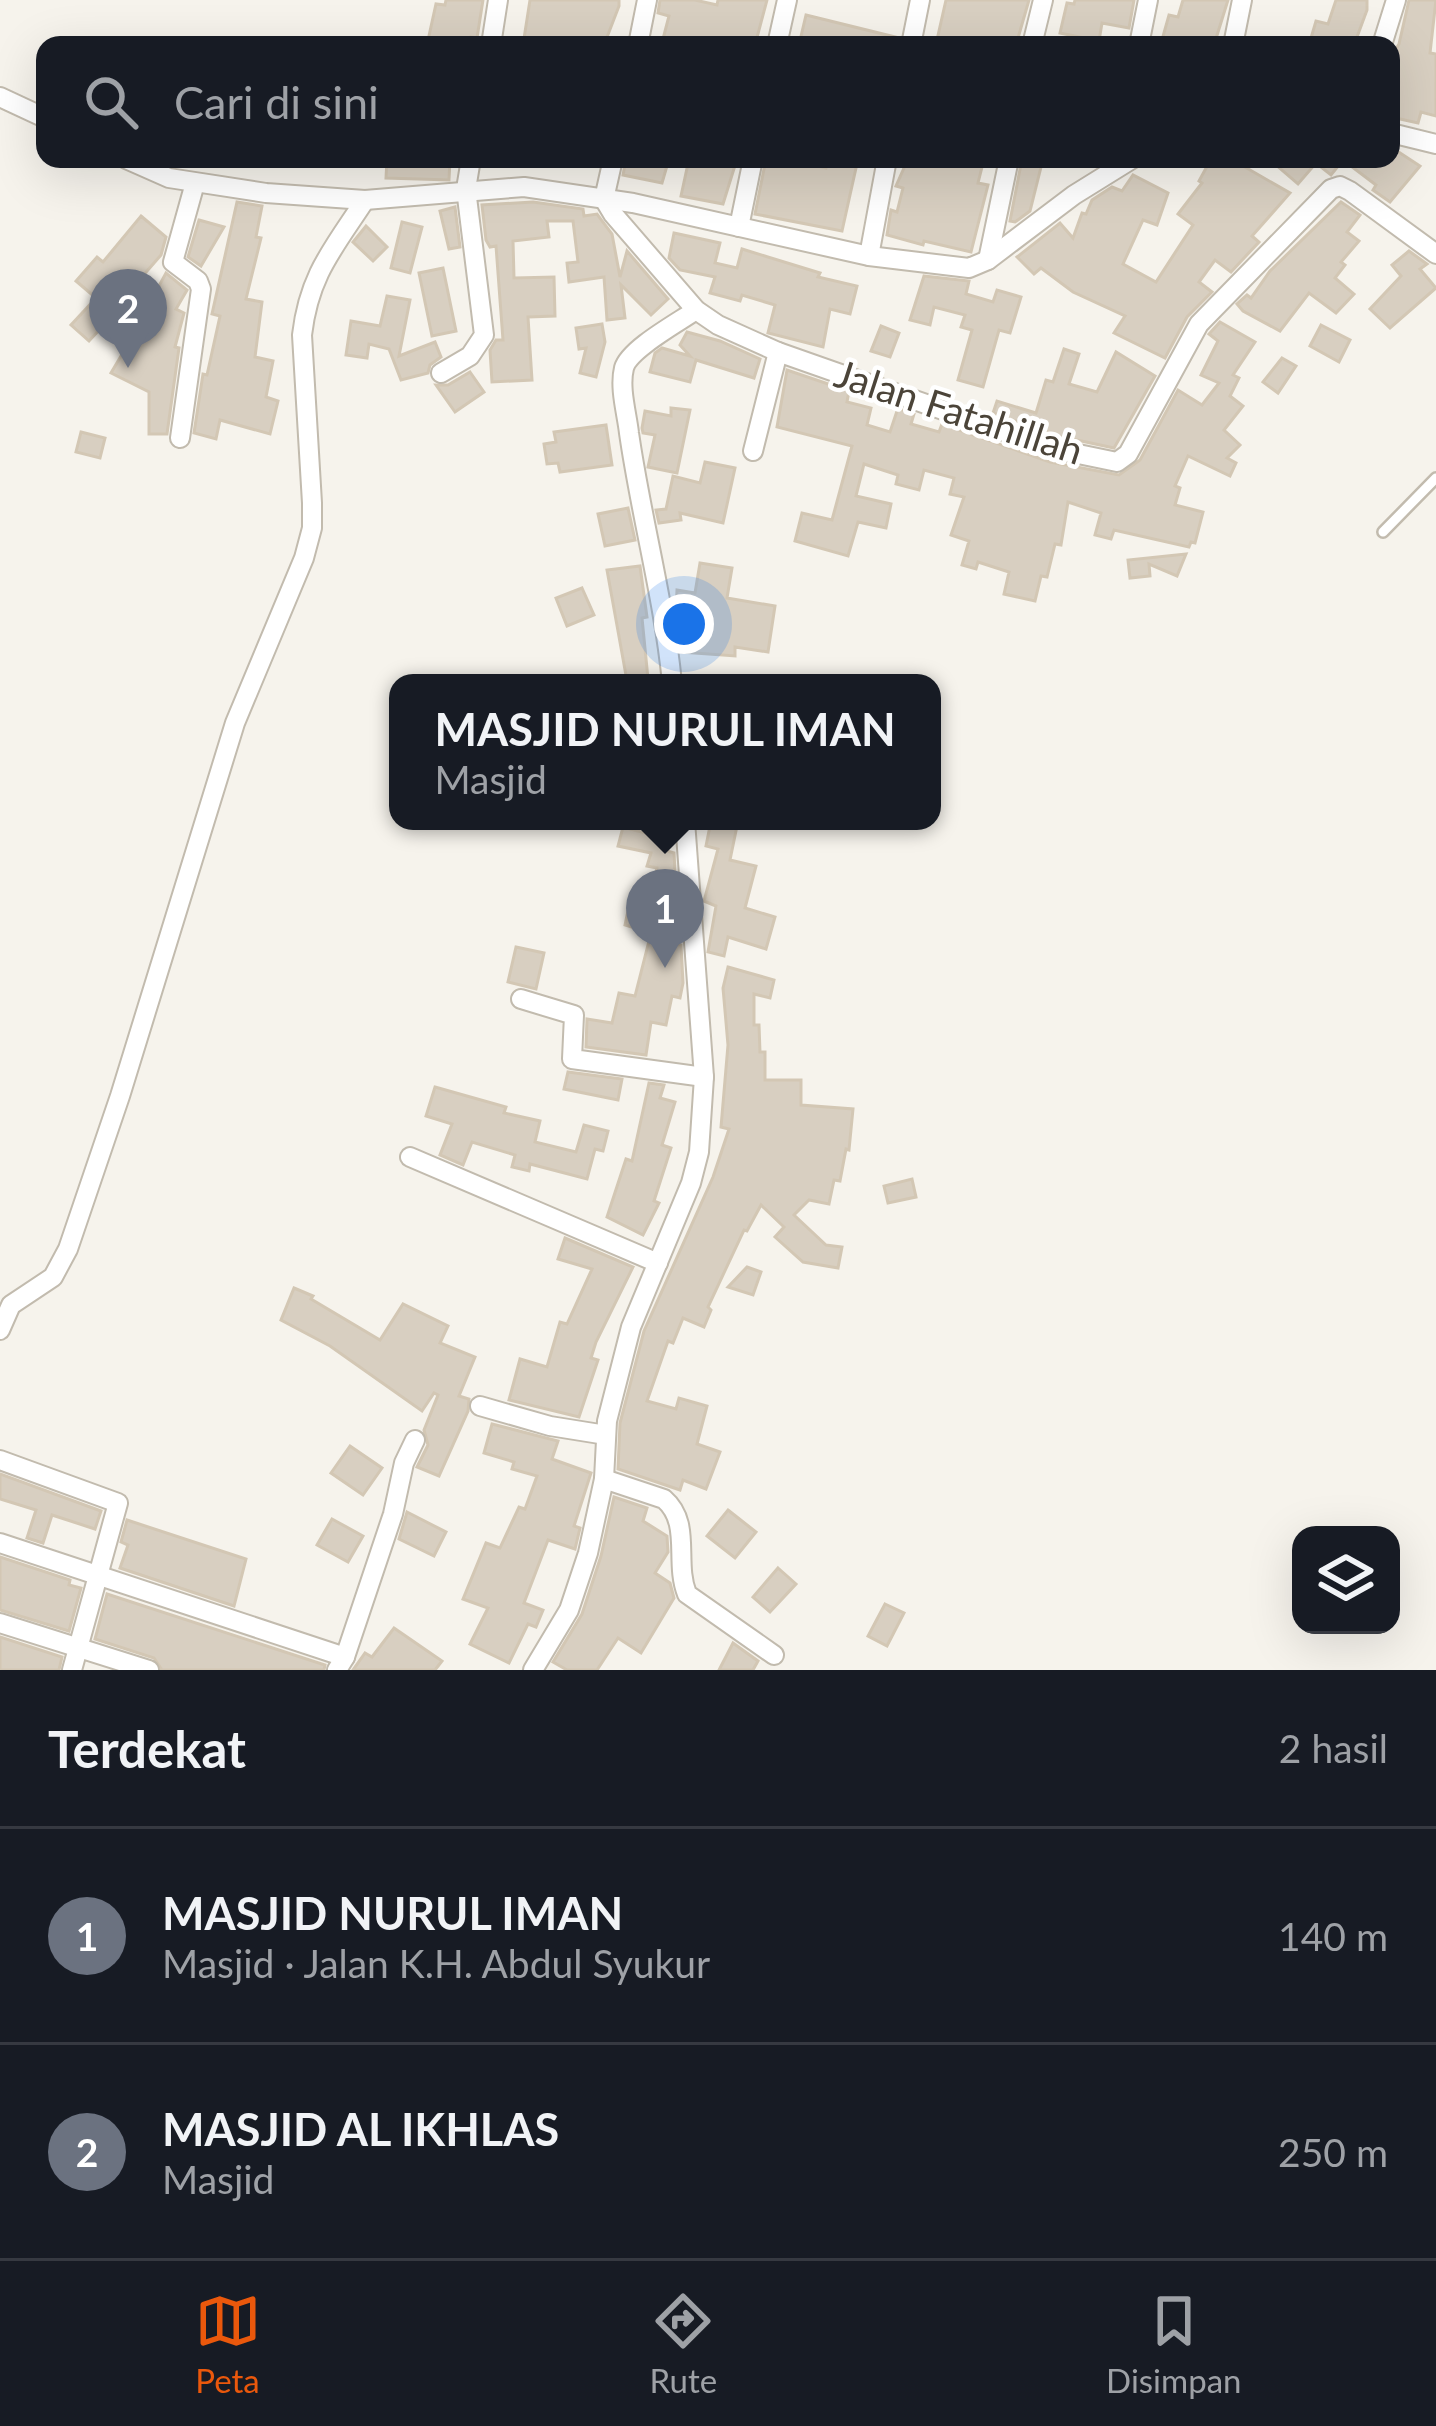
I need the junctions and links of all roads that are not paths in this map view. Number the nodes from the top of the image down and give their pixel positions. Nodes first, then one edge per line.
1 (499, 0) edge
2 (647, 0) edge
3 (787, 0) edge
4 (920, 0) edge
5 (1043, 0) edge
6 (1148, 0) edge
7 (1242, 0) edge
8 (1396, 0) edge
9 (492, 36) edge
10 (640, 36) edge
11 (779, 36) edge
12 (913, 36) edge
13 (1034, 36) edge
14 (1141, 36) edge
15 (1234, 36) edge
16 (1385, 36) edge
17 (0, 97) edge
18 (36, 114) edge
19 (1400, 135) edge
20 (1436, 144) edge
21 (150, 168) edge
22 (470, 168) edge
23 (611, 168) edge
24 (751, 168) edge
25 (885, 168) edge
26 (1007, 168) edge
27 (1117, 168) edge
28 (195, 184) junction
29 (466, 189) junction
30 (365, 200) junction
31 (604, 200) junction
32 (739, 227) junction
33 (1436, 254) edge
34 (869, 256) junction
35 (988, 260) junction
36 (696, 310) junction
37 (778, 352) junction
38 (441, 374) dead end
39 (180, 438) dead end
40 (753, 451) dead end
41 (1436, 478) edge
42 (1383, 532) dead end
43 (671, 674) edge
44 (686, 830) edge
45 (521, 999) dead end
46 (704, 1077) junction
47 (410, 1157) dead end
48 (658, 1263) junction
49 (4, 1307) edge
50 (0, 1330) edge
51 (479, 1406) dead end
52 (606, 1435) junction
53 (415, 1441) dead end
54 (0, 1460) edge
55 (604, 1479) junction
56 (0, 1543) edge
57 (101, 1576) junction
58 (0, 1623) edge
59 (79, 1648) junction
60 (774, 1655) dead end
61 (341, 1663) edge
62 (72, 1670) edge
63 (149, 1670) edge
64 (533, 1670) edge

1 - 9 street
2 - 10 street
3 - 11 street
4 - 12 street
5 - 13 street
6 - 14 street
7 - 15 street
8 - 16 street
17 - 18 street
19 - 20 street
21 - 28 street
22 - 29 street
23 - 31 street
24 - 32 street
25 - 34 street
26 - 35 street
27 - 35 street
28 - 30 street
28 - 39 street
29 - 30 street
29 - 31 street
29 - 38 street
30 - 49 street
31 - 32 street
31 - 36 street, Jalan Fatahillah
32 - 34 street
33 - 37 street, Jalan Fatahillah
34 - 35 street
36 - 37 street, Jalan Fatahillah
36 - 43 street
37 - 40 street
41 - 42 lane
44 - 46 street
45 - 46 street
46 - 48 street
47 - 48 street
48 - 52 street
49 - 50 street
51 - 52 street
52 - 55 street
53 - 61 street
54 - 57 street
55 - 60 street
55 - 64 street
56 - 57 street
57 - 59 street
57 - 61 street
58 - 59 street
59 - 62 street
59 - 63 street

